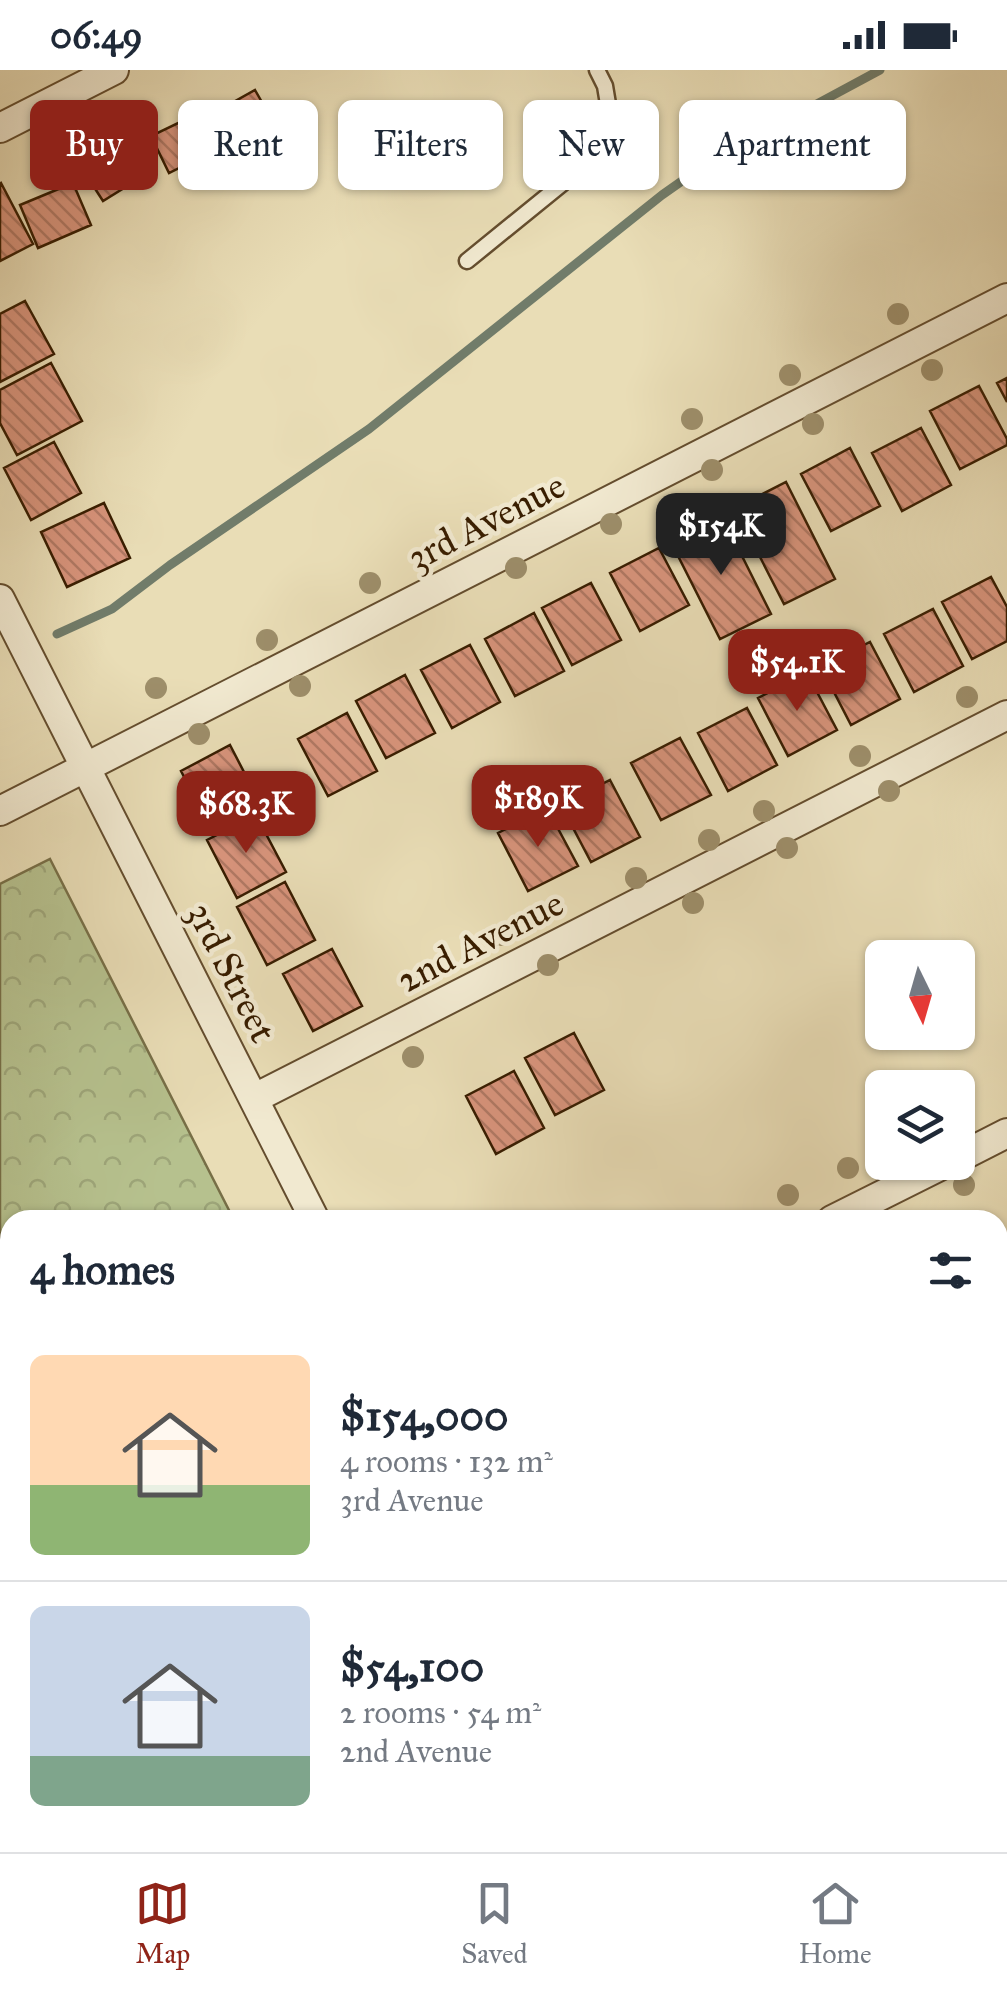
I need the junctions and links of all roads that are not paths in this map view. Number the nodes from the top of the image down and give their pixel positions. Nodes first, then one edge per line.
1 (114, 70) edge
2 (596, 70) edge
3 (0, 128) edge
4 (467, 260) dead end
5 (1007, 298) edge
6 (0, 599) edge
7 (1007, 715) edge
8 (85, 768) junction
9 (0, 810) edge
10 (254, 1098) junction
11 (1007, 1133) edge
12 (975, 1149) edge
13 (912, 1180) edge
14 (310, 1210) edge
15 (852, 1210) edge

1 - 3 street
2 - 4 lane
5 - 8 street, 3rd Avenue
6 - 8 street, 3rd Street
7 - 10 street, 2nd Avenue
8 - 9 street, 3rd Avenue
8 - 10 street, 3rd Street
10 - 14 street, 3rd Street
11 - 12 street
13 - 15 street

